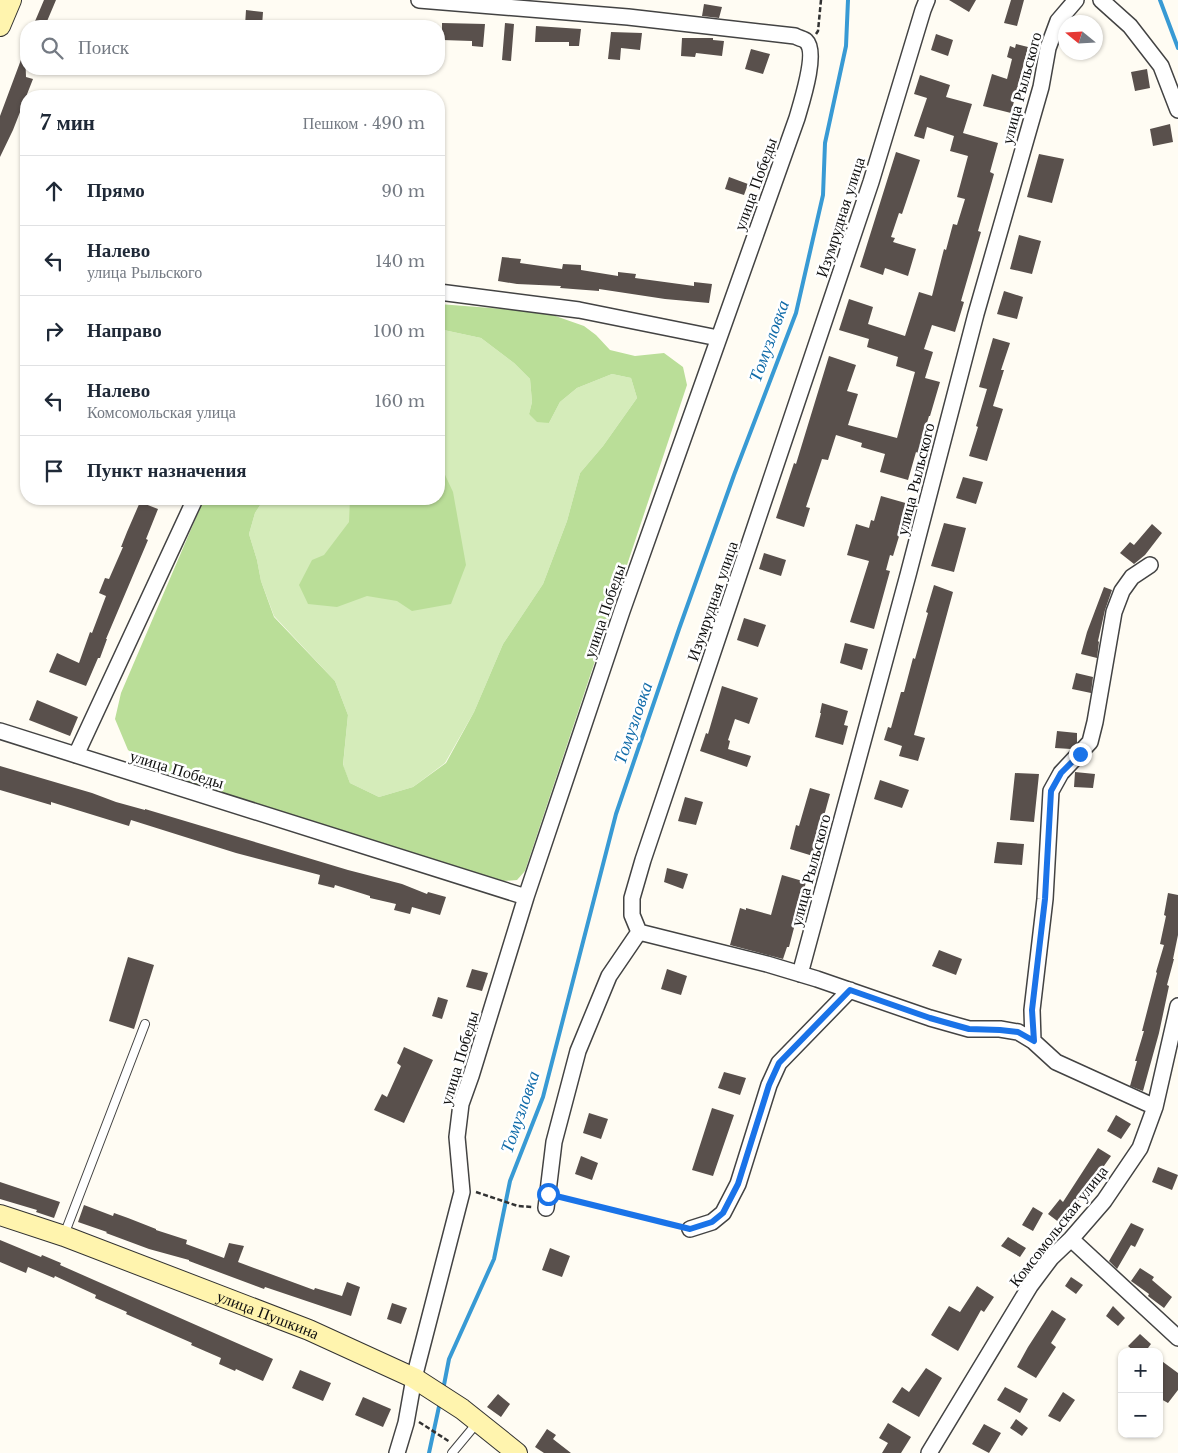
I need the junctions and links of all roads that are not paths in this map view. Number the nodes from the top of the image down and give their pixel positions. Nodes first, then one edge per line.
1 (11, 0) edge
2 (419, 0) edge
3 (927, 0) edge
4 (1076, 0) edge
5 (1101, 0) edge
6 (544, 5) edge
7 (0, 26) edge
8 (1178, 110) edge
9 (445, 293) edge
10 (718, 338) junction
11 (193, 505) edge
12 (1150, 565) dead end
13 (0, 731) edge
14 (76, 755) junction
15 (526, 897) junction
16 (639, 932) junction
17 (800, 974) junction
18 (850, 990) junction
19 (1178, 1006) edge
20 (145, 1024) dead end
21 (1034, 1041) junction
22 (1155, 1107) junction
23 (547, 1201) road end
24 (0, 1215) edge
25 (690, 1229) road end
26 (64, 1236) junction
27 (1071, 1239) junction
28 (1178, 1338) edge
29 (418, 1380) junction
30 (479, 1422) junction
31 (397, 1453) edge
32 (452, 1453) edge
33 (518, 1453) edge
34 (929, 1453) edge

1 - 7 main road
2 - 6 street
3 - 16 street, Изумрудная улица
4 - 17 street, улица Рыльского
5 - 8 street
6 - 10 street, улица Победы
9 - 10 street
10 - 15 street, улица Победы
11 - 14 street
12 - 21 street
13 - 14 street, улица Победы
14 - 15 street, улица Победы
15 - 29 street, улица Победы
16 - 17 street
16 - 23 street
17 - 18 street
18 - 21 street
18 - 25 street
19 - 22 street, Комсомольская улица
20 - 26 lane
21 - 22 street
22 - 27 street, Комсомольская улица
24 - 26 main road, улица Пушкина
26 - 29 main road, улица Пушкина
27 - 28 street
27 - 34 street, Комсомольская улица
29 - 30 main road, улица Пушкина
29 - 31 street, улица Победы
30 - 32 lane
30 - 33 main road, улица Пушкина

